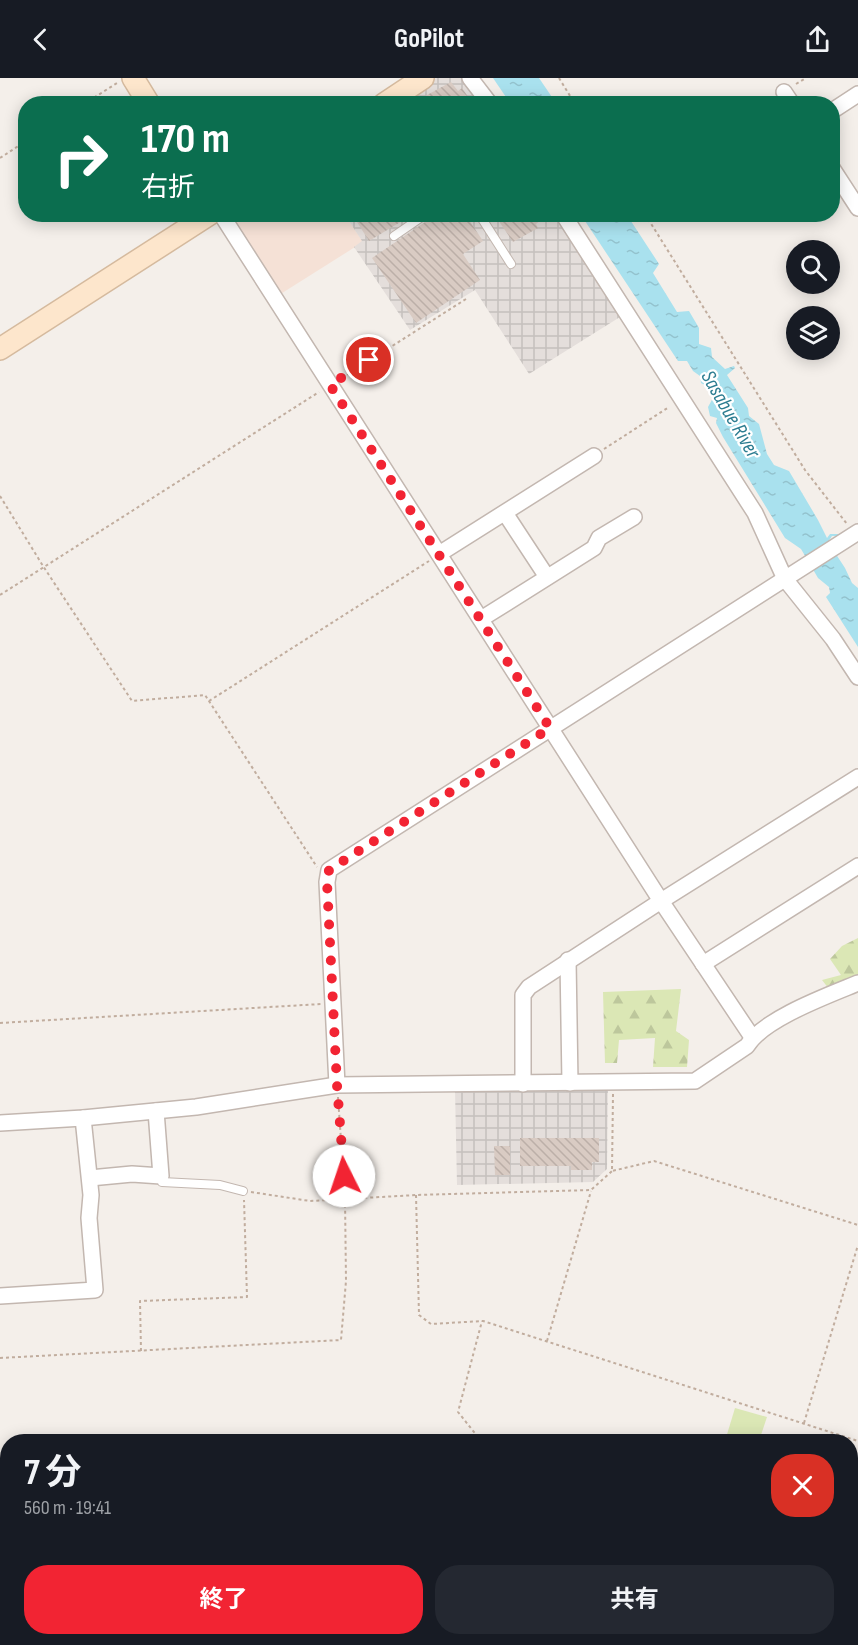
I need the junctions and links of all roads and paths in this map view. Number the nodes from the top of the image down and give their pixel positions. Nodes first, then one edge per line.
1 (124, 78) edge
2 (133, 78) edge
3 (423, 78) edge
4 (470, 78) edge
5 (559, 78) edge
6 (858, 94) edge
7 (96, 96) edge
8 (144, 96) edge
9 (399, 96) edge
10 (484, 96) edge
11 (570, 96) edge
12 (840, 106) edge
13 (18, 146) edge
14 (0, 158) edge
15 (840, 180) edge
16 (858, 208) edge
17 (198, 222) edge
18 (226, 222) edge
19 (414, 222) edge
20 (484, 222) edge
21 (568, 222) edge
22 (650, 222) edge
23 (394, 236) dead end
24 (511, 264) dead end
25 (466, 299) dead end
26 (0, 349) edge
27 (330, 385) junction
28 (681, 399) junction
29 (594, 456) joint
30 (0, 496) edge
31 (505, 513) junction
32 (634, 517) dead end
33 (856, 534) edge
34 (439, 554) junction
35 (43, 566) junction
36 (547, 577) junction
37 (788, 577) junction
38 (0, 595) edge
39 (480, 619) junction
40 (858, 678) edge
41 (209, 701) junction
42 (550, 728) junction
43 (858, 777) edge
44 (858, 866) edge
45 (327, 882) junction
46 (661, 901) junction
47 (568, 960) junction
48 (703, 964) junction
49 (858, 983) edge
50 (333, 1004) junction
51 (0, 1023) edge
52 (752, 1037) junction
53 (570, 1083) junction
54 (613, 1083) junction
55 (523, 1084) junction
56 (337, 1085) junction
57 (156, 1111) junction
58 (83, 1118) junction
59 (0, 1123) edge
60 (612, 1171) junction
61 (160, 1176) junction
62 (90, 1178) junction
63 (591, 1190) junction
64 (243, 1191) junction
65 (416, 1195) junction
66 (345, 1198) junction
67 (858, 1225) edge
68 (858, 1245) edge
69 (0, 1296) edge
70 (483, 1321) junction
71 (547, 1341) junction
72 (141, 1351) junction
73 (0, 1358) edge
74 (804, 1423) junction
75 (476, 1434) edge
76 (837, 1434) edge

1 - 7 path
2 - 8 street
3 - 9 street
4 - 10 street
5 - 11 path
6 - 12 street
13 - 14 path
15 - 16 street
17 - 26 street
18 - 27 street
19 - 23 lane
20 - 24 lane
21 - 28 street
22 - 33 path
25 - 27 path
27 - 34 street
27 - 35 path
28 - 29 path
28 - 37 street
29 - 31 street
30 - 35 path
31 - 34 street
31 - 36 street
32 - 36 street
33 - 37 street
34 - 39 street
34 - 41 path
35 - 38 path
35 - 41 path
36 - 39 street
37 - 40 street
37 - 42 street
39 - 42 street
41 - 45 path
42 - 45 street
42 - 46 street
43 - 46 street
44 - 48 street
45 - 50 street
46 - 47 street
46 - 48 street
47 - 53 street
47 - 55 street
48 - 52 street
49 - 52 street
50 - 51 path
50 - 56 street
52 - 54 street
53 - 54 street
53 - 55 street
54 - 60 path
55 - 56 street
56 - 57 street
56 - 66 path
57 - 58 street
57 - 61 street
58 - 59 street
58 - 62 street
60 - 63 path
60 - 67 path
61 - 62 street
61 - 64 lane
62 - 69 street
63 - 65 path
63 - 71 path
64 - 66 path
64 - 72 path
65 - 66 path
65 - 70 path
66 - 72 path
68 - 74 path
70 - 71 path
70 - 75 path
71 - 74 path
72 - 73 path
74 - 76 path

